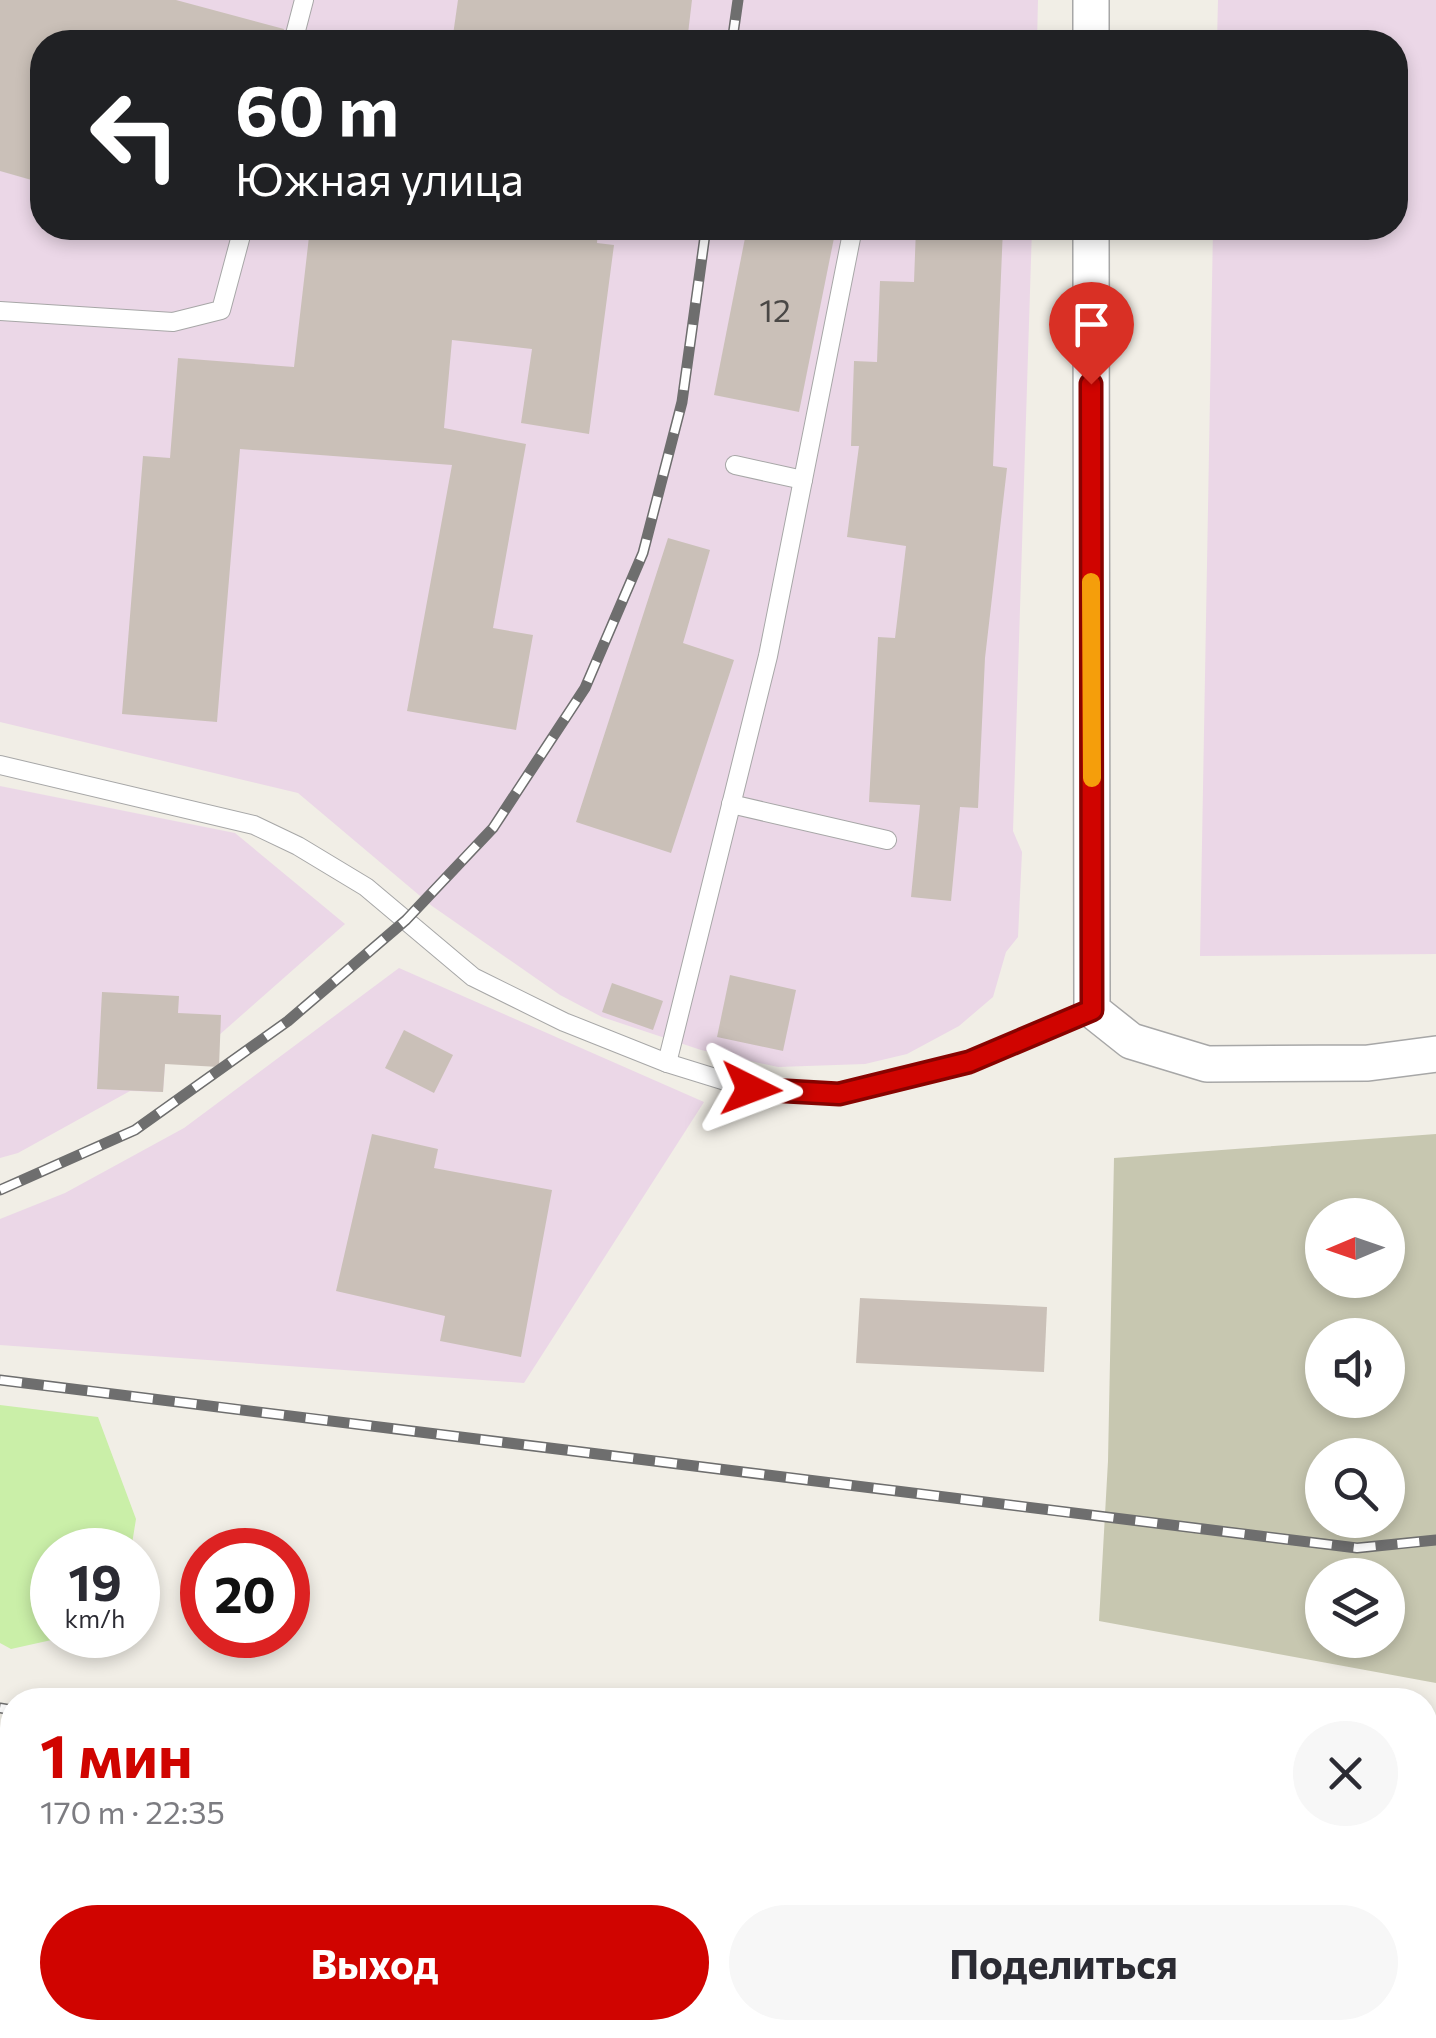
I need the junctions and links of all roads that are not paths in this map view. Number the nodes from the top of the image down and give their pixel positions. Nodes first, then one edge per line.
1 (304, 0) edge
2 (1091, 0) edge
3 (296, 30) edge
4 (1091, 30) edge
5 (240, 240) edge
6 (851, 240) edge
7 (1091, 240) edge
8 (0, 310) edge
9 (735, 465) dead end
10 (803, 480) junction
11 (0, 766) edge
12 (731, 804) junction
13 (887, 840) dead end
14 (1092, 1010) junction
15 (1436, 1054) edge
16 (666, 1064) junction

1 - 3 lane
2 - 4 street
5 - 8 lane
6 - 10 lane
7 - 14 street
9 - 10 lane
10 - 12 lane
11 - 16 lane
12 - 13 lane
12 - 16 lane
14 - 15 street
14 - 16 lane

